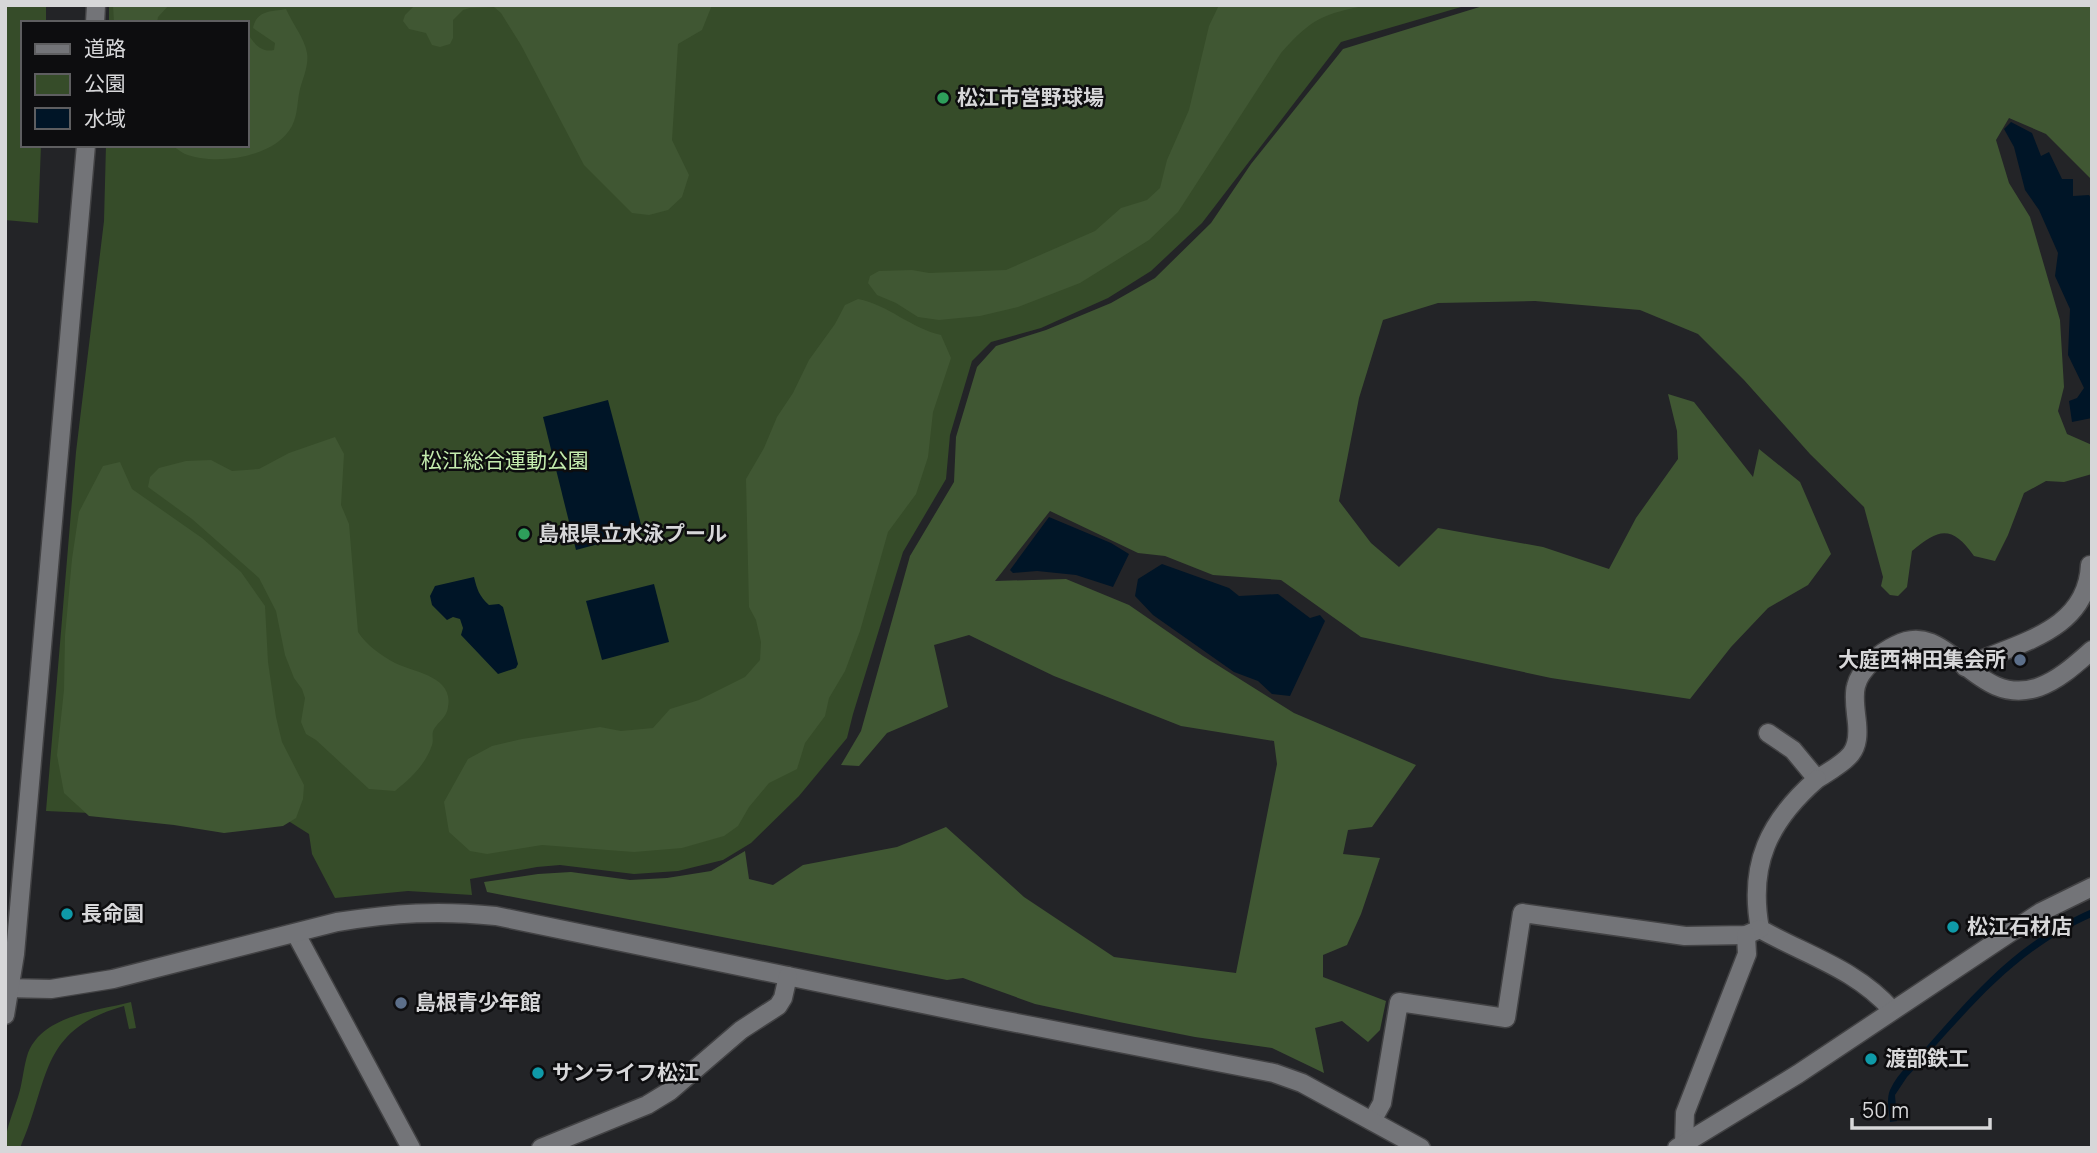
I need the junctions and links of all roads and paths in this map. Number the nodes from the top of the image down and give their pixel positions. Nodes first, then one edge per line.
1 (86, 147) edge
2 (2090, 565) edge
3 (2092, 650) edge
4 (1965, 667) junction
5 (1768, 733) dead end
6 (1817, 779) junction
7 (2092, 887) edge
8 (1753, 932) junction
9 (296, 933) junction
10 (788, 976) junction
11 (8, 989) edge
12 (1892, 1010) junction
13 (5, 1015) edge
14 (1371, 1121) junction
15 (1398, 1142) edge
16 (1681, 1146) edge
17 (411, 1148) edge
18 (541, 1148) edge
19 (1422, 1148) edge

1 - 11 street
2 - 4 street
3 - 4 street
4 - 6 street
5 - 6 street
6 - 8 street
7 - 12 street
8 - 12 street
8 - 14 street
8 - 16 street
9 - 10 street
9 - 11 street
9 - 17 street
10 - 14 street
10 - 18 street
11 - 13 street
12 - 16 street
14 - 15 street
15 - 19 street

